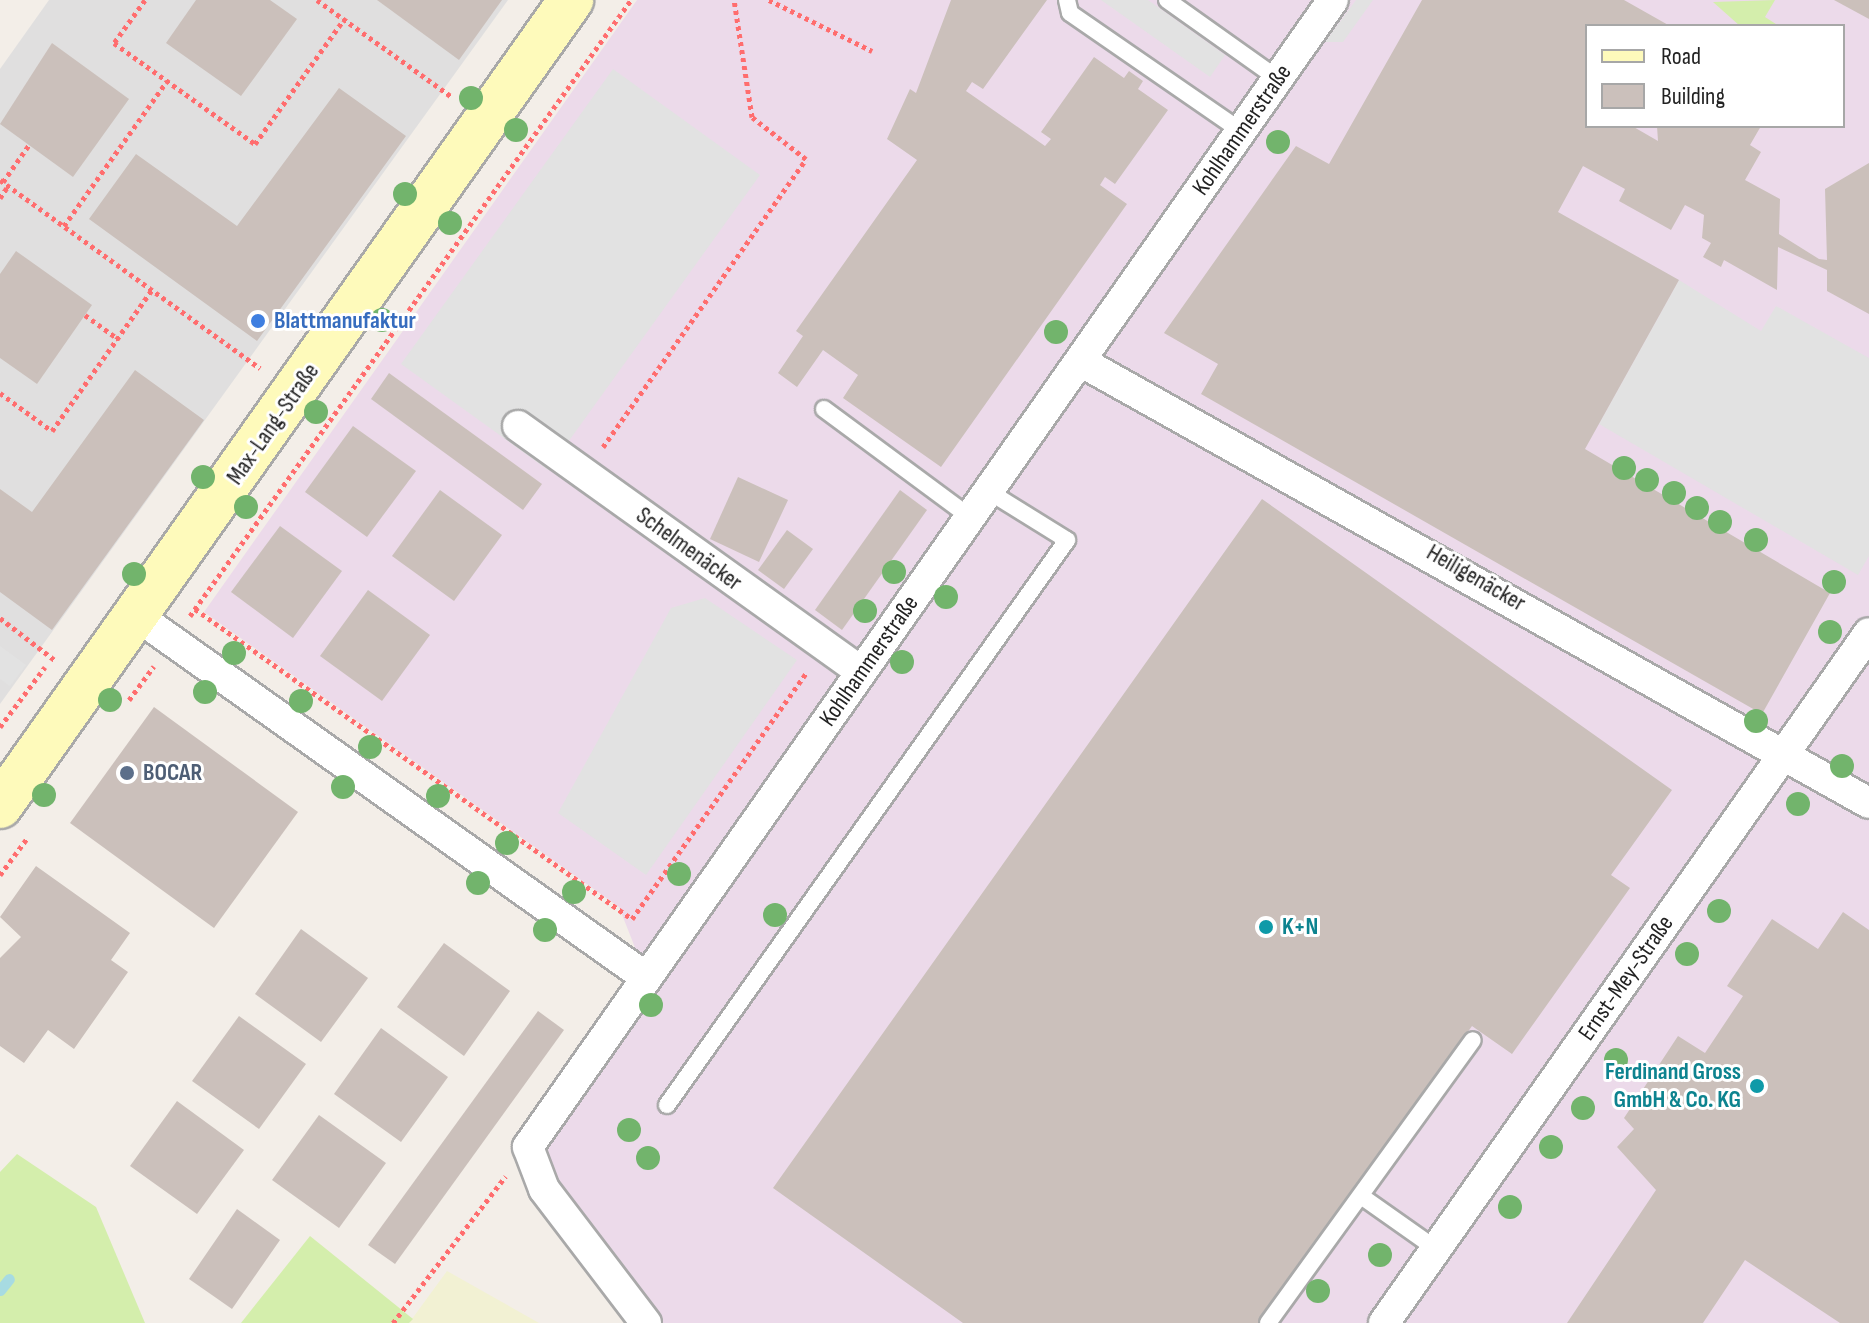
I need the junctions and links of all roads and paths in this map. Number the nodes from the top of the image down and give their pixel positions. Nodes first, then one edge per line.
1 (145, 0) edge
2 (317, 0) edge
3 (571, 0) edge
4 (631, 0) edge
5 (734, 0) edge
6 (769, 0) edge
7 (1067, 0) edge
8 (1167, 0) edge
9 (1333, 0) edge
10 (344, 19) junction
11 (872, 51) dead end
12 (1278, 79) junction
13 (167, 81) junction
14 (452, 97) dead end
15 (1241, 131) junction
16 (29, 145) dead end
17 (4, 183) edge
18 (0, 198) edge
19 (64, 226) junction
20 (152, 290) junction
21 (85, 315) dead end
22 (118, 339) junction
23 (1080, 361) junction
24 (260, 368) dead end
25 (0, 393) edge
26 (824, 409) dead end
27 (518, 426) dead end
28 (606, 489) junction
29 (988, 491) junction
30 (970, 517) junction
31 (195, 609) junction
32 (137, 616) junction
33 (0, 618) edge
34 (1869, 633) edge
35 (172, 640) junction
36 (825, 646) junction
37 (861, 672) junction
38 (121, 710) dead end
39 (0, 727) edge
40 (1783, 755) junction
41 (1869, 803) edge
42 (19, 814) edge
43 (0, 875) edge
44 (647, 978) junction
45 (1473, 1040) dead end
46 (667, 1105) dead end
47 (528, 1147) junction
48 (1361, 1196) junction
49 (1436, 1249) junction
50 (393, 1323) edge
51 (646, 1323) edge
52 (1268, 1323) edge
53 (1384, 1323) edge

1 - 13 path
2 - 10 path
3 - 32 main road, Max-Lang-Straße
4 - 31 path
5 - 28 path
6 - 11 path
7 - 15 lane
8 - 12 lane
9 - 12 street, Kohlhammerstraße
10 - 13 path
10 - 14 path
12 - 15 street, Kohlhammerstraße
13 - 19 path
15 - 23 street, Kohlhammerstraße
16 - 17 path
17 - 18 path
17 - 19 path
19 - 20 path
20 - 22 path
20 - 24 path
21 - 22 path
22 - 25 path
23 - 29 street, Kohlhammerstraße
23 - 40 street, Heiligenäcker
26 - 30 lane
27 - 28 street, Schelmenäcker
28 - 36 street, Schelmenäcker
29 - 30 street, Kohlhammerstraße
29 - 46 lane
30 - 37 street, Kohlhammerstraße
31 - 35 path
31 - 36 path
32 - 35 street
32 - 42 main road, Max-Lang-Straße
33 - 39 path
34 - 40 street, Ernst-Mey-Straße
35 - 38 path
35 - 44 street
36 - 37 street, Schelmenäcker
37 - 44 street, Kohlhammerstraße
40 - 41 street, Heiligenäcker
40 - 49 street, Ernst-Mey-Straße
42 - 43 path
44 - 47 street, Kohlhammerstraße
45 - 48 lane
47 - 50 path
47 - 51 street
48 - 49 lane
48 - 52 lane
49 - 53 street, Ernst-Mey-Straße

